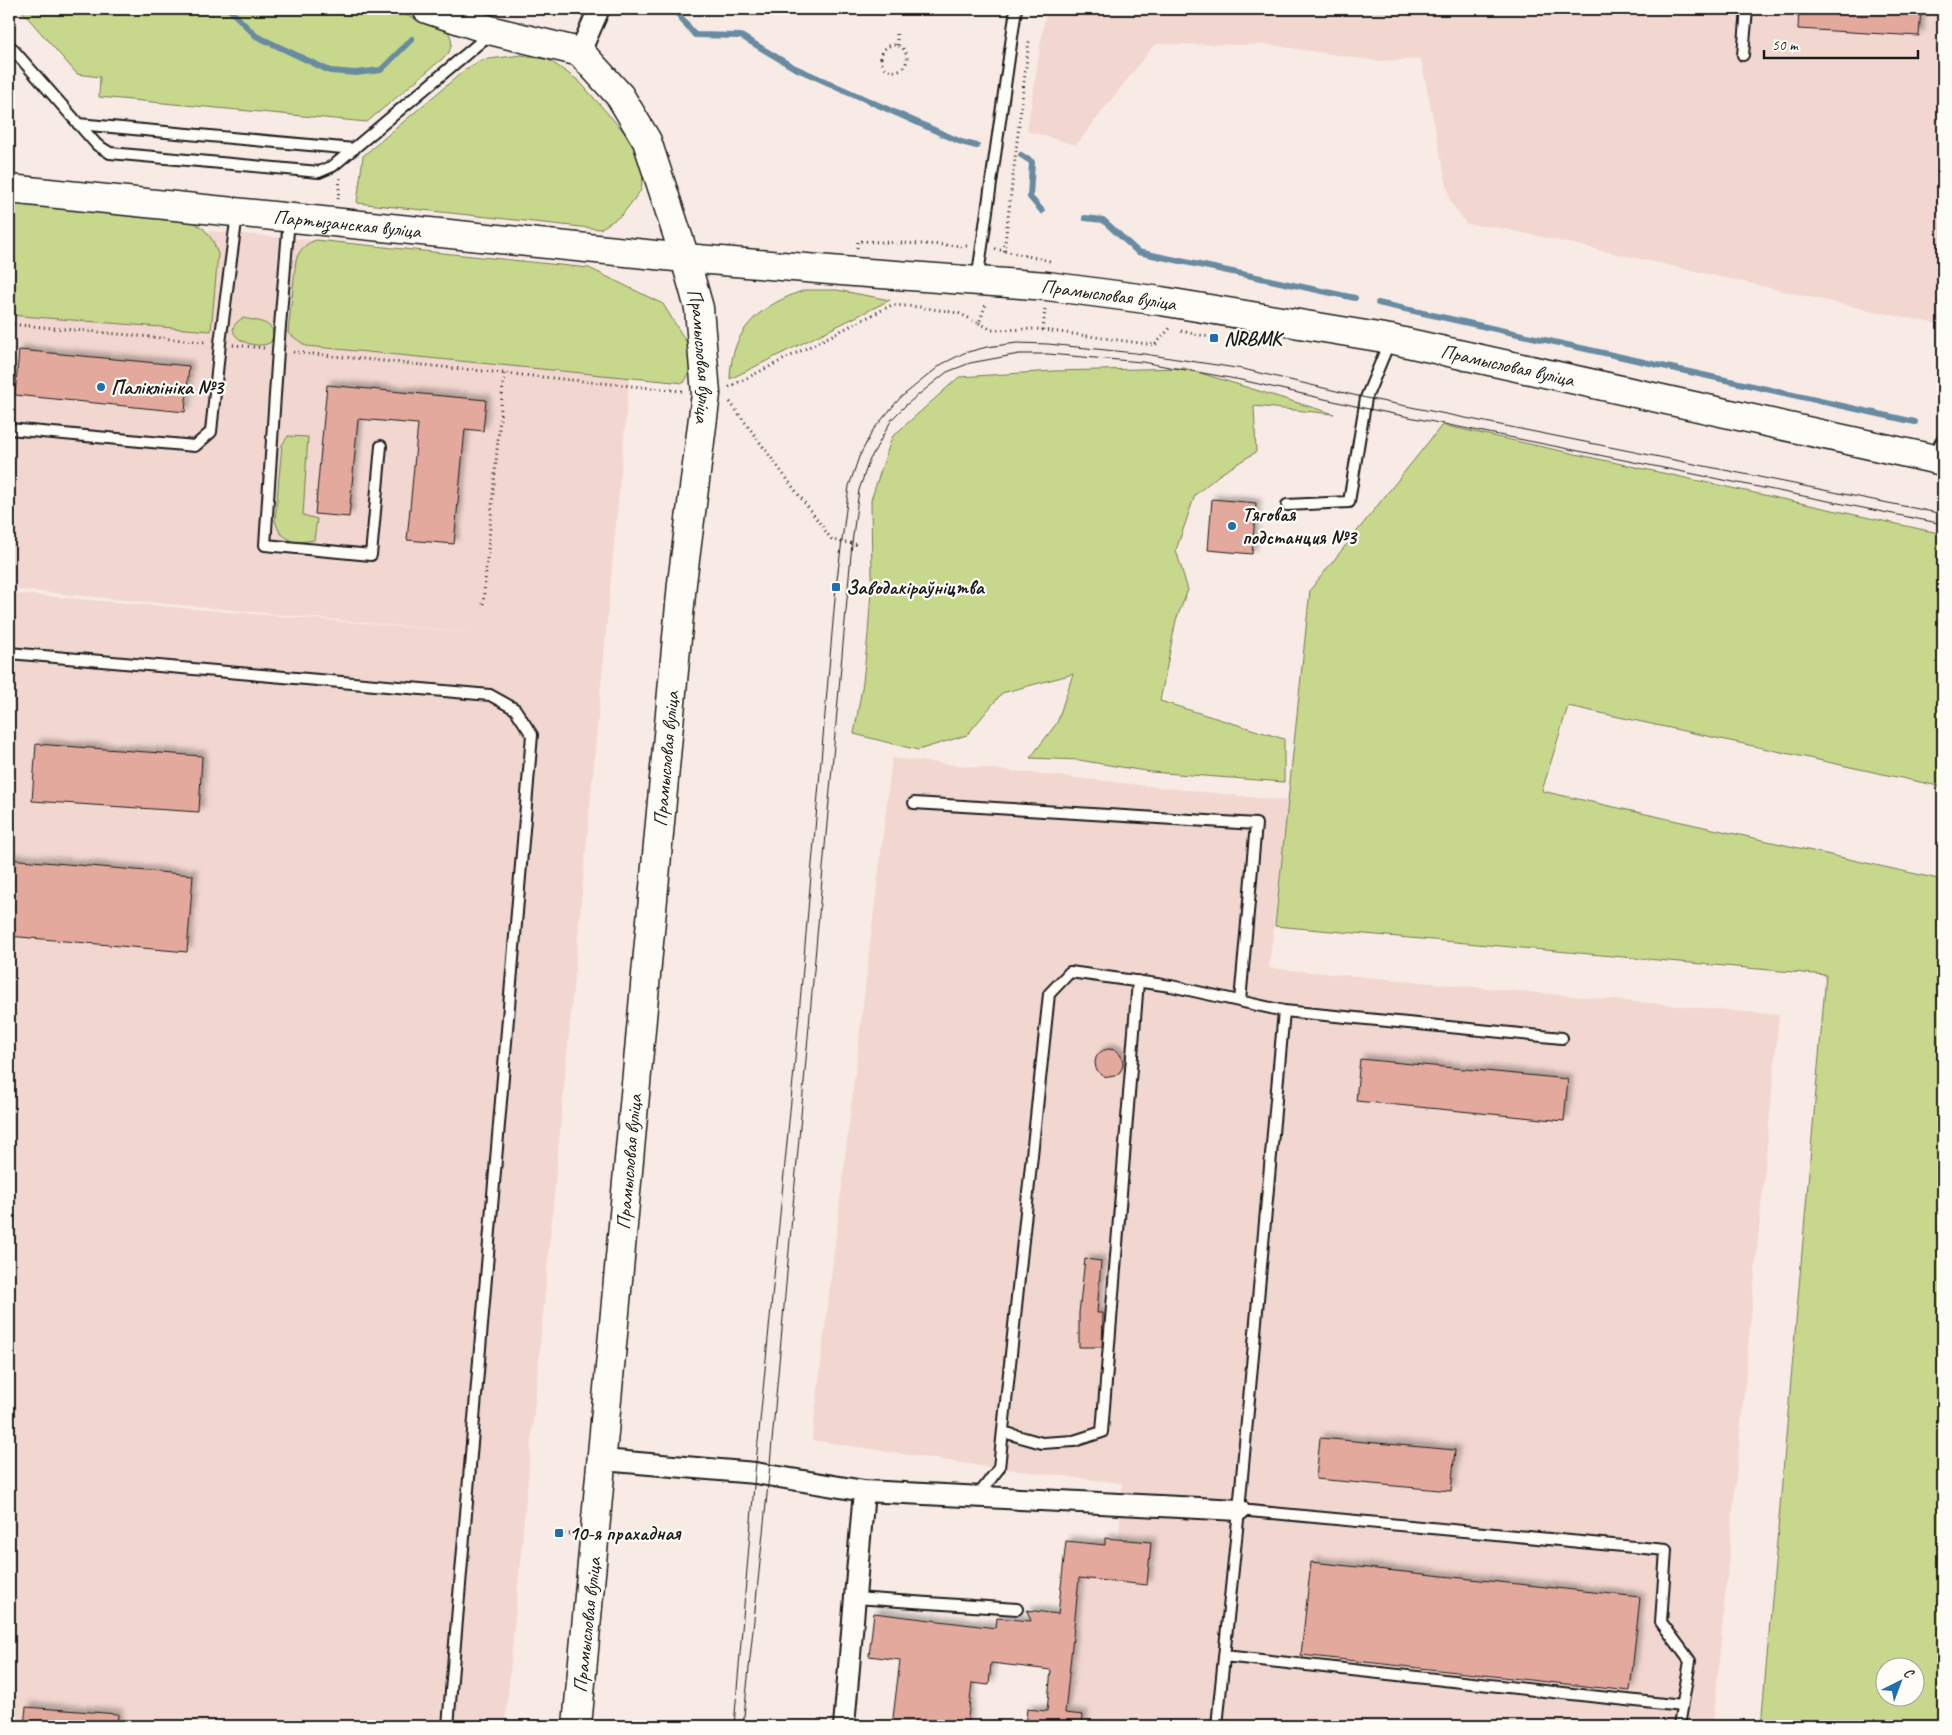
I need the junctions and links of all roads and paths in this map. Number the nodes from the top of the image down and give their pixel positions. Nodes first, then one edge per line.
1 (427, 9) edge
2 (599, 9) edge
3 (1016, 9) edge
4 (1748, 9) edge
5 (493, 31) junction
6 (897, 33) dead end
7 (1029, 38) dead end
8 (9, 45) edge
9 (897, 45) junction
10 (580, 52) junction
11 (1743, 55) dead end
12 (78, 124) junction
13 (354, 149) junction
14 (9, 189) edge
15 (237, 213) junction
16 (289, 218) junction
17 (1004, 251) dead end
18 (685, 258) junction
19 (977, 282) junction
20 (9, 324) edge
21 (980, 324) junction
22 (1214, 338) dead end
23 (1390, 339) junction
24 (220, 343) junction
25 (278, 350) junction
26 (504, 374) junction
27 (713, 392) junction
28 (9, 429) edge
29 (381, 446) dead end
30 (1939, 453) edge
31 (1287, 505) dead end
32 (859, 545) dead end
33 (483, 604) dead end
34 (9, 653) edge
35 (914, 803) dead end
36 (1138, 981) junction
37 (1240, 1001) junction
38 (1284, 1011) junction
39 (1562, 1038) dead end
40 (1003, 1432) junction
41 (602, 1460) junction
42 (864, 1491) junction
43 (978, 1497) junction
44 (1239, 1510) junction
45 (855, 1598) junction
46 (1017, 1610) dead end
47 (1224, 1656) junction
48 (1682, 1706) junction
49 (448, 1726) edge
50 (577, 1726) edge
51 (844, 1726) edge
52 (1217, 1726) edge
53 (1679, 1726) edge

1 - 5 main road
2 - 10 street
3 - 19 lane
4 - 11 lane
5 - 10 main road
5 - 13 lane
6 - 9 path
7 - 17 path
8 - 12 lane
9 - 9 path
10 - 18 main road
12 - 13 lane
12 - 13 lane
14 - 15 main road, Партызанская вуліца
15 - 16 main road, Партызанская вуліца
15 - 24 lane
16 - 18 main road, Партызанская вуліца
16 - 25 lane
18 - 19 main road, Прамысловая вуліца
18 - 27 main road, Прамысловая вуліца
19 - 21 path
19 - 23 main road, Прамысловая вуліца
20 - 24 path
21 - 22 path
21 - 27 path
23 - 30 main road, Прамысловая вуліца
23 - 31 lane
24 - 25 path
24 - 28 lane
25 - 26 path
25 - 29 lane
26 - 27 path
26 - 33 path
27 - 32 path
27 - 41 main road, Прамысловая вуліца
34 - 49 lane
35 - 37 lane
36 - 37 lane
36 - 40 lane
36 - 40 lane
37 - 38 lane
38 - 39 lane
38 - 44 lane
40 - 43 lane
41 - 42 street
41 - 50 main road, Прамысловая вуліца
42 - 43 street
42 - 45 street
43 - 44 street
44 - 47 lane
44 - 48 lane
45 - 46 lane
45 - 51 street
47 - 48 lane
47 - 52 lane
48 - 53 lane

